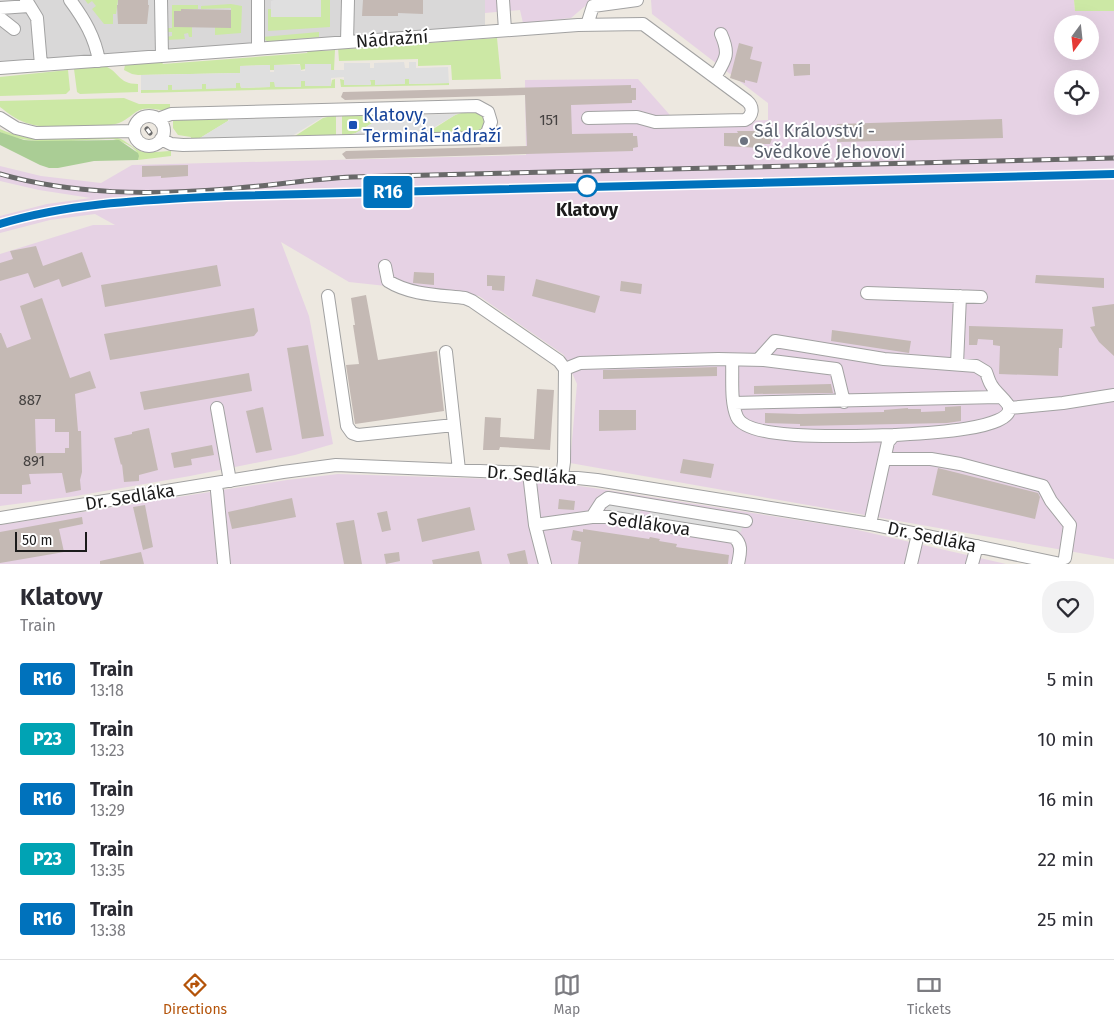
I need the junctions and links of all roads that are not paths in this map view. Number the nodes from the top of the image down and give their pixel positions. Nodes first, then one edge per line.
1 (70, 0) edge
2 (161, 0) edge
3 (258, 0) edge
4 (348, 0) edge
5 (503, 0) edge
6 (637, 0) edge
7 (28, 3) edge
8 (0, 8) edge
9 (0, 18) edge
10 (587, 25) junction
11 (7, 28) edge
12 (505, 30) junction
13 (721, 34) dead end
14 (347, 42) junction
15 (258, 48) junction
16 (162, 56) junction
17 (99, 61) junction
18 (41, 65) junction
19 (0, 68) edge
20 (715, 77) junction
21 (0, 118) edge
22 (588, 118) dead end
23 (158, 119) junction
24 (134, 131) junction
25 (160, 139) junction
26 (385, 266) dead end
27 (867, 292) dead end
28 (328, 296) dead end
29 (960, 296) junction
30 (981, 297) dead end
31 (446, 352) dead end
32 (732, 360) junction
33 (758, 360) junction
34 (956, 364) junction
35 (564, 368) junction
36 (1114, 395) edge
37 (999, 397) junction
38 (844, 402) junction
39 (734, 403) junction
40 (217, 408) dead end
41 (1009, 408) junction
42 (454, 425) junction
43 (894, 435) junction
44 (885, 459) junction
45 (459, 470) junction
46 (529, 473) junction
47 (562, 476) junction
48 (230, 481) junction
49 (217, 491) dead end
50 (592, 517) junction
51 (0, 518) edge
52 (746, 521) dead end
53 (870, 524) junction
54 (535, 525) junction
55 (918, 534) junction
56 (976, 546) junction
57 (1063, 561) edge
58 (224, 564) edge
59 (545, 564) edge
60 (738, 564) edge
61 (911, 564) edge
62 (972, 564) edge

1 - 17 street
2 - 16 street
3 - 15 street
4 - 14 street
5 - 12 street
6 - 10 street
7 - 8 street
7 - 18 street
9 - 11 street
10 - 12 street, Nádražní
10 - 20 street, Nádražní
12 - 14 street, Nádražní
13 - 20 street
14 - 15 street, Nádražní
15 - 16 street, Nádražní
16 - 17 street, Nádražní
17 - 18 street, Nádražní
18 - 19 street, Nádražní
20 - 22 street, Nádražní
21 - 24 street
23 - 24 street
23 - 25 street
23 - 25 street
24 - 25 street
26 - 35 street
27 - 29 street
28 - 42 street
29 - 30 street
29 - 34 street
31 - 42 street
32 - 33 street
32 - 35 street
32 - 39 street
33 - 34 street
33 - 38 street
34 - 37 street
35 - 47 street
36 - 41 street
37 - 38 street
37 - 41 street
38 - 39 street
39 - 43 street
40 - 48 street
41 - 43 street
42 - 45 street
43 - 44 street
44 - 53 street
44 - 57 street
45 - 46 street, Dr. Sedláka
45 - 48 street, Dr. Sedláka
46 - 47 street, Dr. Sedláka
46 - 54 street
47 - 53 street, Dr. Sedláka
48 - 51 street, Dr. Sedláka
49 - 58 street
50 - 52 street
50 - 54 street, Sedlákova
50 - 60 street, Sedlákova
53 - 55 street, Dr. Sedláka
54 - 59 street
55 - 56 street, Dr. Sedláka
55 - 61 street
56 - 57 street, Dr. Sedláka
56 - 62 street

